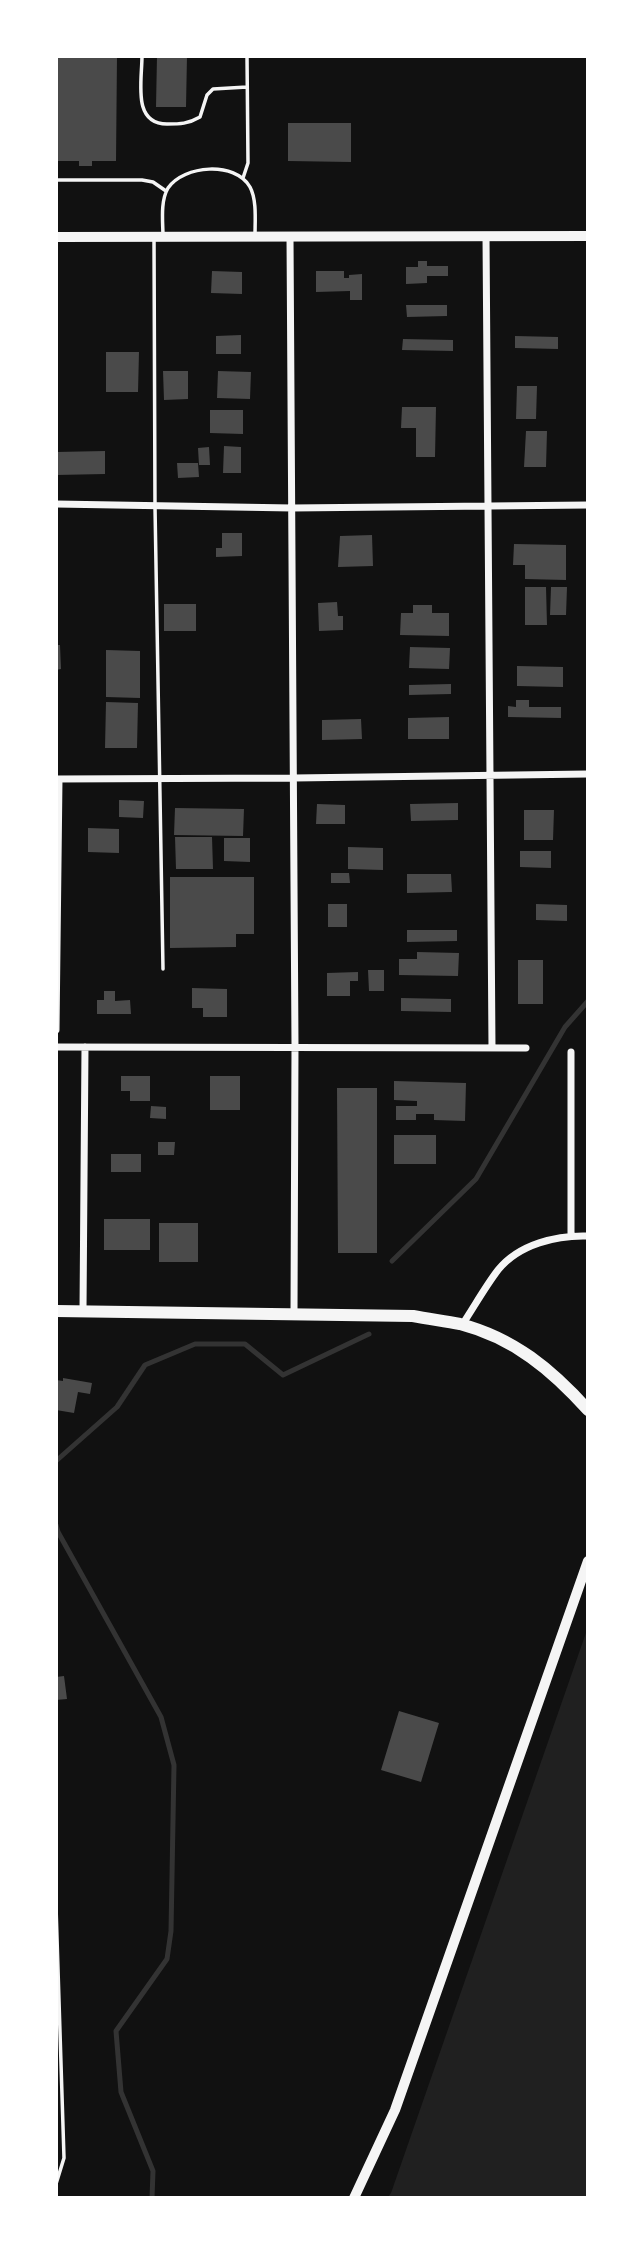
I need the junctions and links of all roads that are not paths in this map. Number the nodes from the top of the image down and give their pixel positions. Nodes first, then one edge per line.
1 (142, 56) edge
2 (247, 56) edge
3 (247, 87) junction
4 (243, 178) junction
5 (56, 180) edge
6 (167, 192) junction
7 (486, 236) junction
8 (588, 236) edge
9 (56, 237) edge
10 (158, 237) junction
11 (256, 237) junction
12 (290, 237) junction
13 (56, 504) edge
14 (588, 505) edge
15 (489, 506) junction
16 (155, 507) junction
17 (292, 508) junction
18 (588, 774) edge
19 (488, 775) junction
20 (294, 778) junction
21 (58, 779) edge
22 (160, 779) junction
23 (163, 969) dead end
24 (56, 970) edge
25 (56, 1030) edge
26 (295, 1046) junction
27 (56, 1047) edge
28 (85, 1047) junction
29 (492, 1048) junction
30 (526, 1048) dead end
31 (571, 1052) dead end
32 (570, 1236) junction
33 (588, 1236) edge
34 (83, 1310) junction
35 (56, 1311) edge
36 (294, 1313) junction
37 (462, 1325) junction
38 (588, 1410) edge
39 (588, 1560) edge
40 (56, 1906) edge
41 (56, 2184) edge
42 (354, 2198) edge

1 - 3 lane
2 - 3 lane
3 - 4 lane
4 - 6 lane
4 - 11 lane
5 - 6 lane
6 - 10 lane
7 - 8 street
7 - 12 street
7 - 15 street
9 - 10 street
10 - 11 street
10 - 16 lane
11 - 12 street
12 - 17 street
13 - 16 street
14 - 15 street
15 - 17 street
15 - 19 street
16 - 17 street
16 - 22 lane
17 - 20 street
18 - 19 street
19 - 20 street
19 - 29 street
20 - 22 street
20 - 26 street
21 - 22 street
21 - 24 street
22 - 23 lane
24 - 25 street
26 - 28 street
26 - 29 street
26 - 36 street
27 - 28 street
28 - 34 street
29 - 30 street
31 - 32 street
32 - 33 street
32 - 37 street
34 - 35 highway
34 - 36 highway
36 - 37 highway
37 - 38 highway
39 - 42 street
40 - 41 lane

